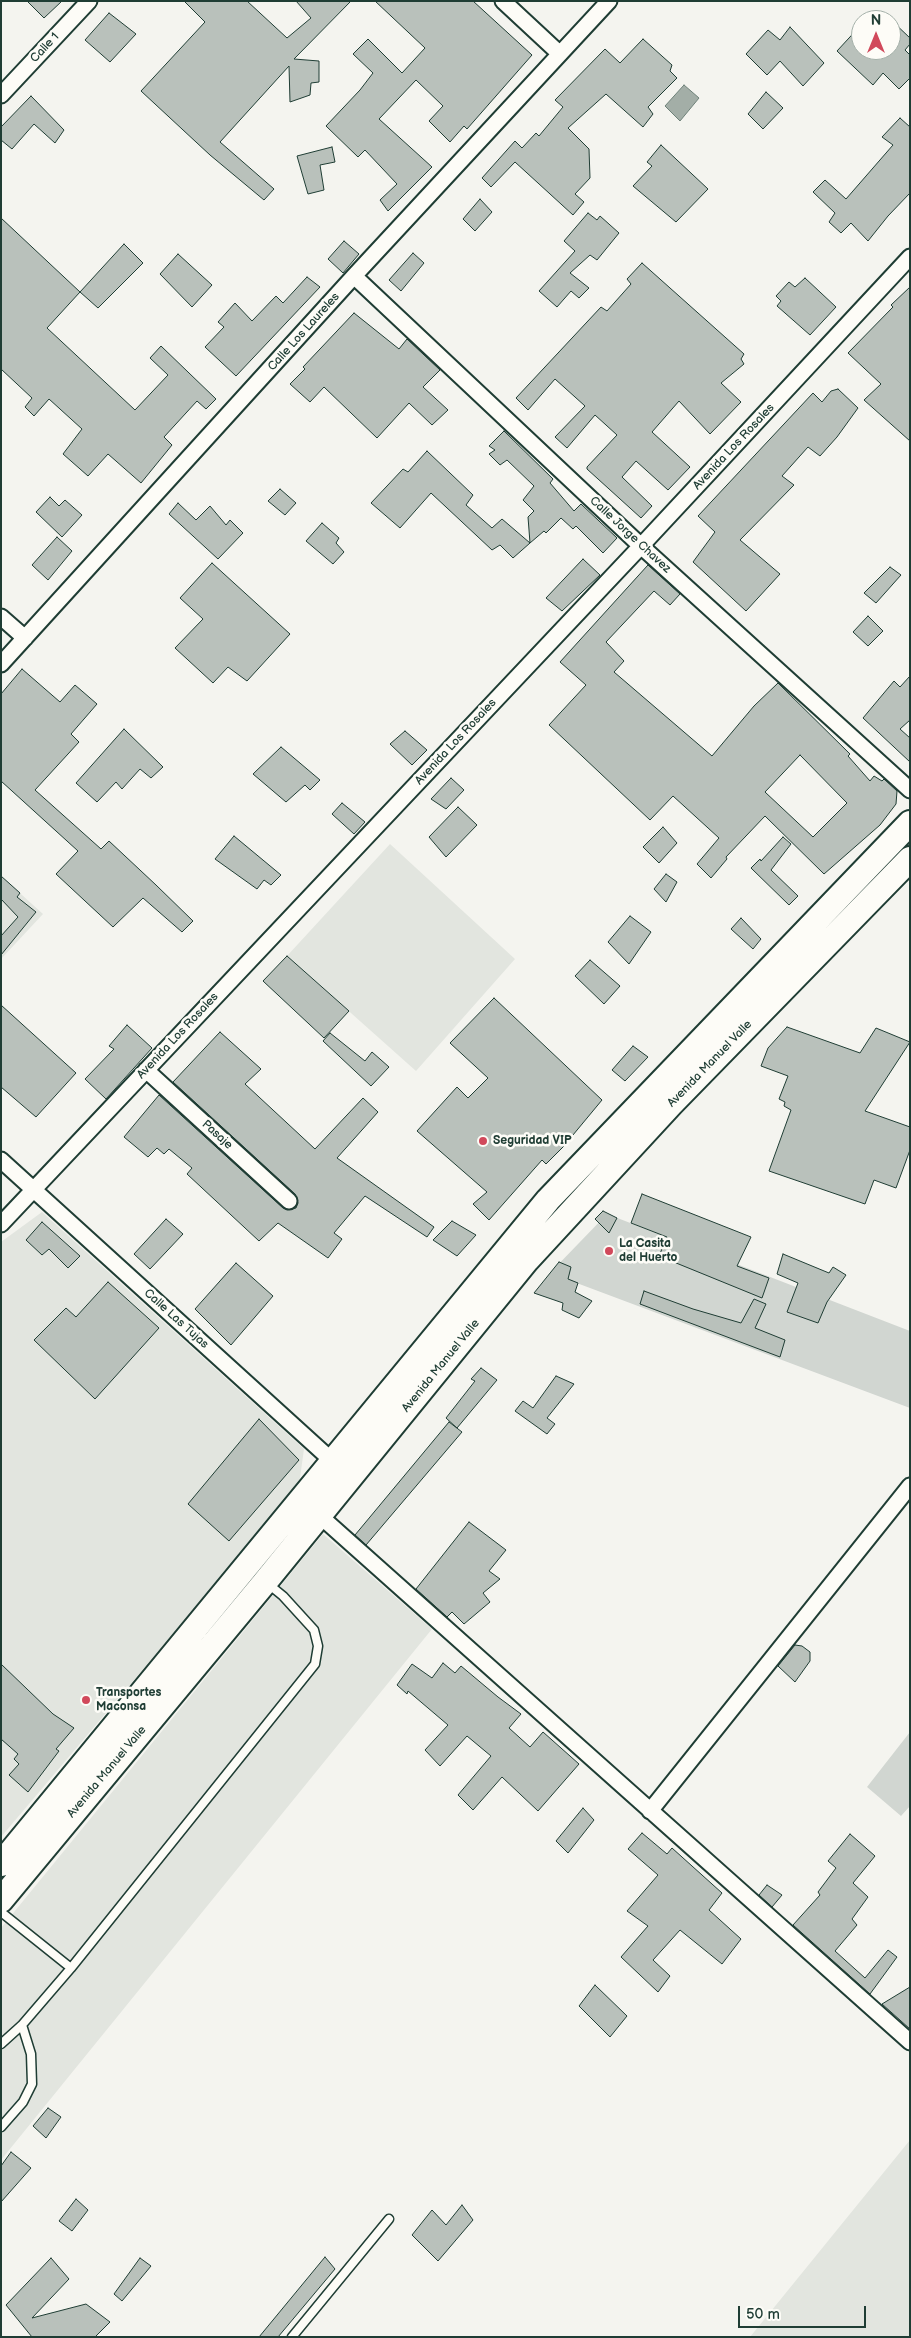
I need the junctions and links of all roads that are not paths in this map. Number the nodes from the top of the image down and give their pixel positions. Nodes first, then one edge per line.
1 (89, 1) edge
2 (503, 1) edge
3 (609, 1) edge
4 (560, 54) junction
5 (1, 95) edge
6 (910, 257) edge
7 (354, 276) junction
8 (641, 546) junction
9 (1, 617) edge
10 (25, 638) junction
11 (1, 664) edge
12 (910, 790) edge
13 (910, 823) edge
14 (910, 859) edge
15 (146, 1070) junction
16 (1, 1160) edge
17 (34, 1189) junction
18 (289, 1201) dead end
19 (1, 1224) edge
20 (332, 1461) junction
21 (350, 1478) junction
22 (910, 1486) edge
23 (319, 1515) junction
24 (265, 1582) junction
25 (650, 1810) junction
26 (1, 1864) edge
27 (1, 1900) edge
28 (1, 1912) edge
29 (71, 1968) junction
30 (22, 2025) junction
31 (910, 2042) edge
32 (1, 2044) edge
33 (1, 2127) edge
34 (389, 2219) dead end
35 (292, 2337) edge

1 - 5 street, Calle 1
2 - 4 street
3 - 4 street, Calle Los Laureles
4 - 7 street, Calle Los Laureles
6 - 8 street, Avenida Los Rosales
7 - 8 street, Calle Jorge Chavez
7 - 10 street, Calle Los Laureles
8 - 12 street, Calle Jorge Chavez
8 - 15 street, Avenida Los Rosales
9 - 10 street
10 - 11 street, Calle Los Laureles
13 - 20 main road, Avenida Manuel Valle
14 - 21 main road, Avenida Manuel Valle
15 - 17 street, Avenida Los Rosales
15 - 18 street, Pasaje
16 - 17 street, Calle Las Tujas
17 - 19 street, Avenida Los Rosales
17 - 20 street, Calle Las Tujas
20 - 21 street, Calle Las Tujas
20 - 26 main road, Avenida Manuel Valle
21 - 23 main road, Avenida Manuel Valle
22 - 25 street
23 - 24 main road, Avenida Manuel Valle
23 - 25 street
24 - 27 main road, Avenida Manuel Valle
24 - 29 lane
25 - 31 street
28 - 29 lane
29 - 30 lane
30 - 32 lane
30 - 33 lane
34 - 35 lane

